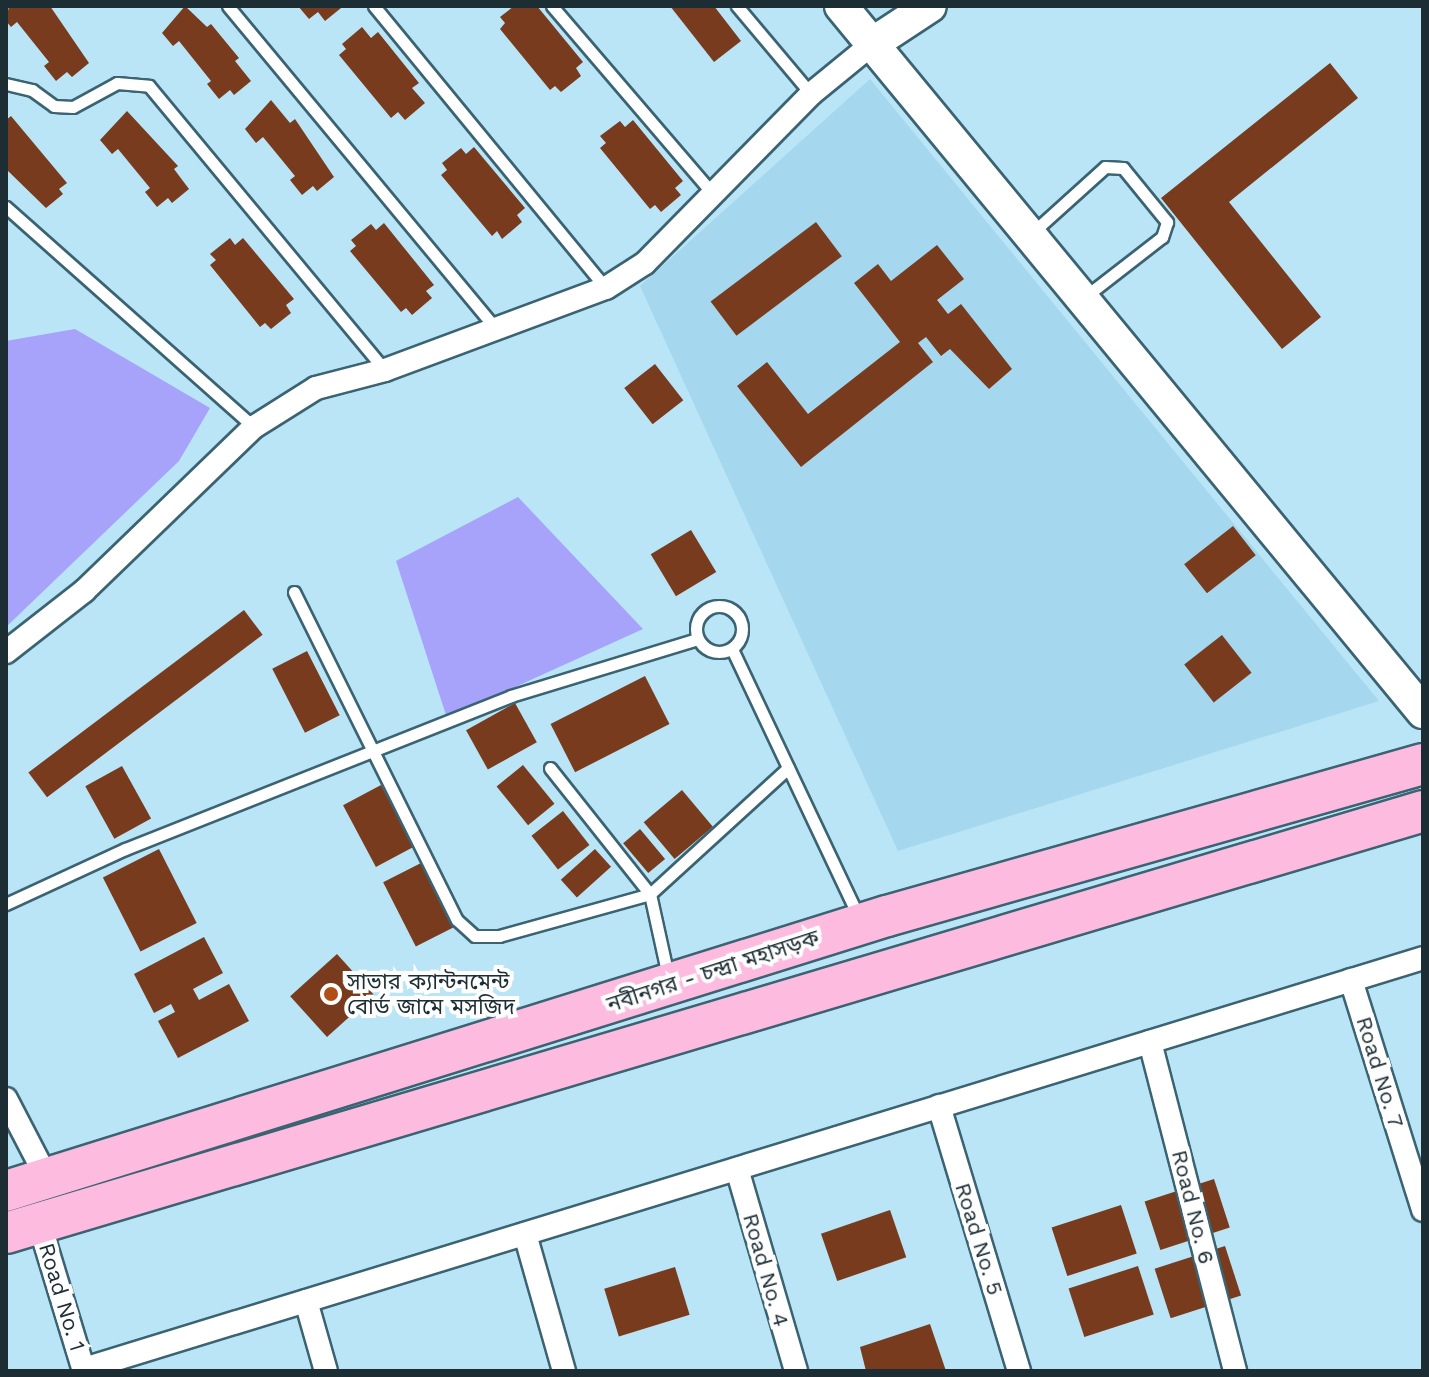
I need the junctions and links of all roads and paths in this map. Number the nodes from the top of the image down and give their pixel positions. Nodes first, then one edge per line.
1 (228, 6) edge
2 (374, 6) edge
3 (552, 6) edge
4 (737, 6) edge
5 (841, 6) edge
6 (930, 6) edge
7 (872, 44) junction
8 (6, 84) edge
9 (811, 94) junction
10 (715, 196) junction
11 (6, 207) edge
12 (1030, 235) junction
13 (606, 288) junction
14 (1082, 299) junction
15 (496, 329) junction
16 (385, 370) junction
17 (254, 427) junction
18 (294, 592) dead end
19 (698, 639) junction
20 (732, 649) junction
21 (6, 652) edge
22 (1423, 712) edge
23 (375, 753) junction
24 (1423, 764) edge
25 (550, 768) dead end
26 (788, 768) junction
27 (1423, 811) edge
28 (650, 894) junction
29 (6, 904) edge
30 (862, 924) junction
31 (1423, 958) edge
32 (1351, 980) junction
33 (670, 985) junction
34 (1150, 1042) junction
35 (6, 1099) edge
36 (939, 1106) junction
37 (737, 1169) junction
38 (47, 1178) junction
39 (6, 1191) edge
40 (1423, 1210) edge
41 (22, 1228) edge
42 (525, 1234) junction
43 (306, 1301) junction
44 (84, 1370) edge
45 (326, 1371) edge
46 (564, 1371) edge
47 (796, 1371) edge
48 (1019, 1371) edge
49 (1235, 1371) edge

1 - 15 lane
2 - 13 lane
3 - 10 lane
4 - 9 lane
5 - 7 street
6 - 7 street
7 - 9 street
7 - 12 street
8 - 16 lane
9 - 10 street
10 - 13 street
11 - 17 lane
12 - 14 street
12 - 14 lane
13 - 15 street
14 - 22 street
15 - 16 street
16 - 17 street
17 - 21 street
18 - 23 lane
19 - 20 lane
19 - 20 lane
19 - 23 lane
20 - 26 lane
23 - 28 lane
23 - 29 lane
24 - 30 highway, নবীনগর - চন্দ্রা মহাসড়ক
25 - 28 lane
26 - 28 lane
26 - 30 lane
27 - 41 highway, নবীনগর - চন্দ্রা মহাসড়ক
28 - 33 lane
30 - 33 highway, নবীনগর - চন্দ্রা মহাসড়ক
31 - 32 street
32 - 34 street
32 - 40 street, Road No. 7
33 - 38 highway, নবীনগর - চন্দ্রা মহাসড়ক
34 - 36 street
34 - 49 street, Road No. 6
35 - 38 street
36 - 37 street
36 - 48 street, Road No. 5
37 - 42 street
37 - 47 street, Road No. 4
38 - 39 highway, নবীনগর - চন্দ্রা মহাসড়ক
41 - 44 street, Road No. 1
42 - 43 street
42 - 46 street
43 - 44 street
43 - 45 street

